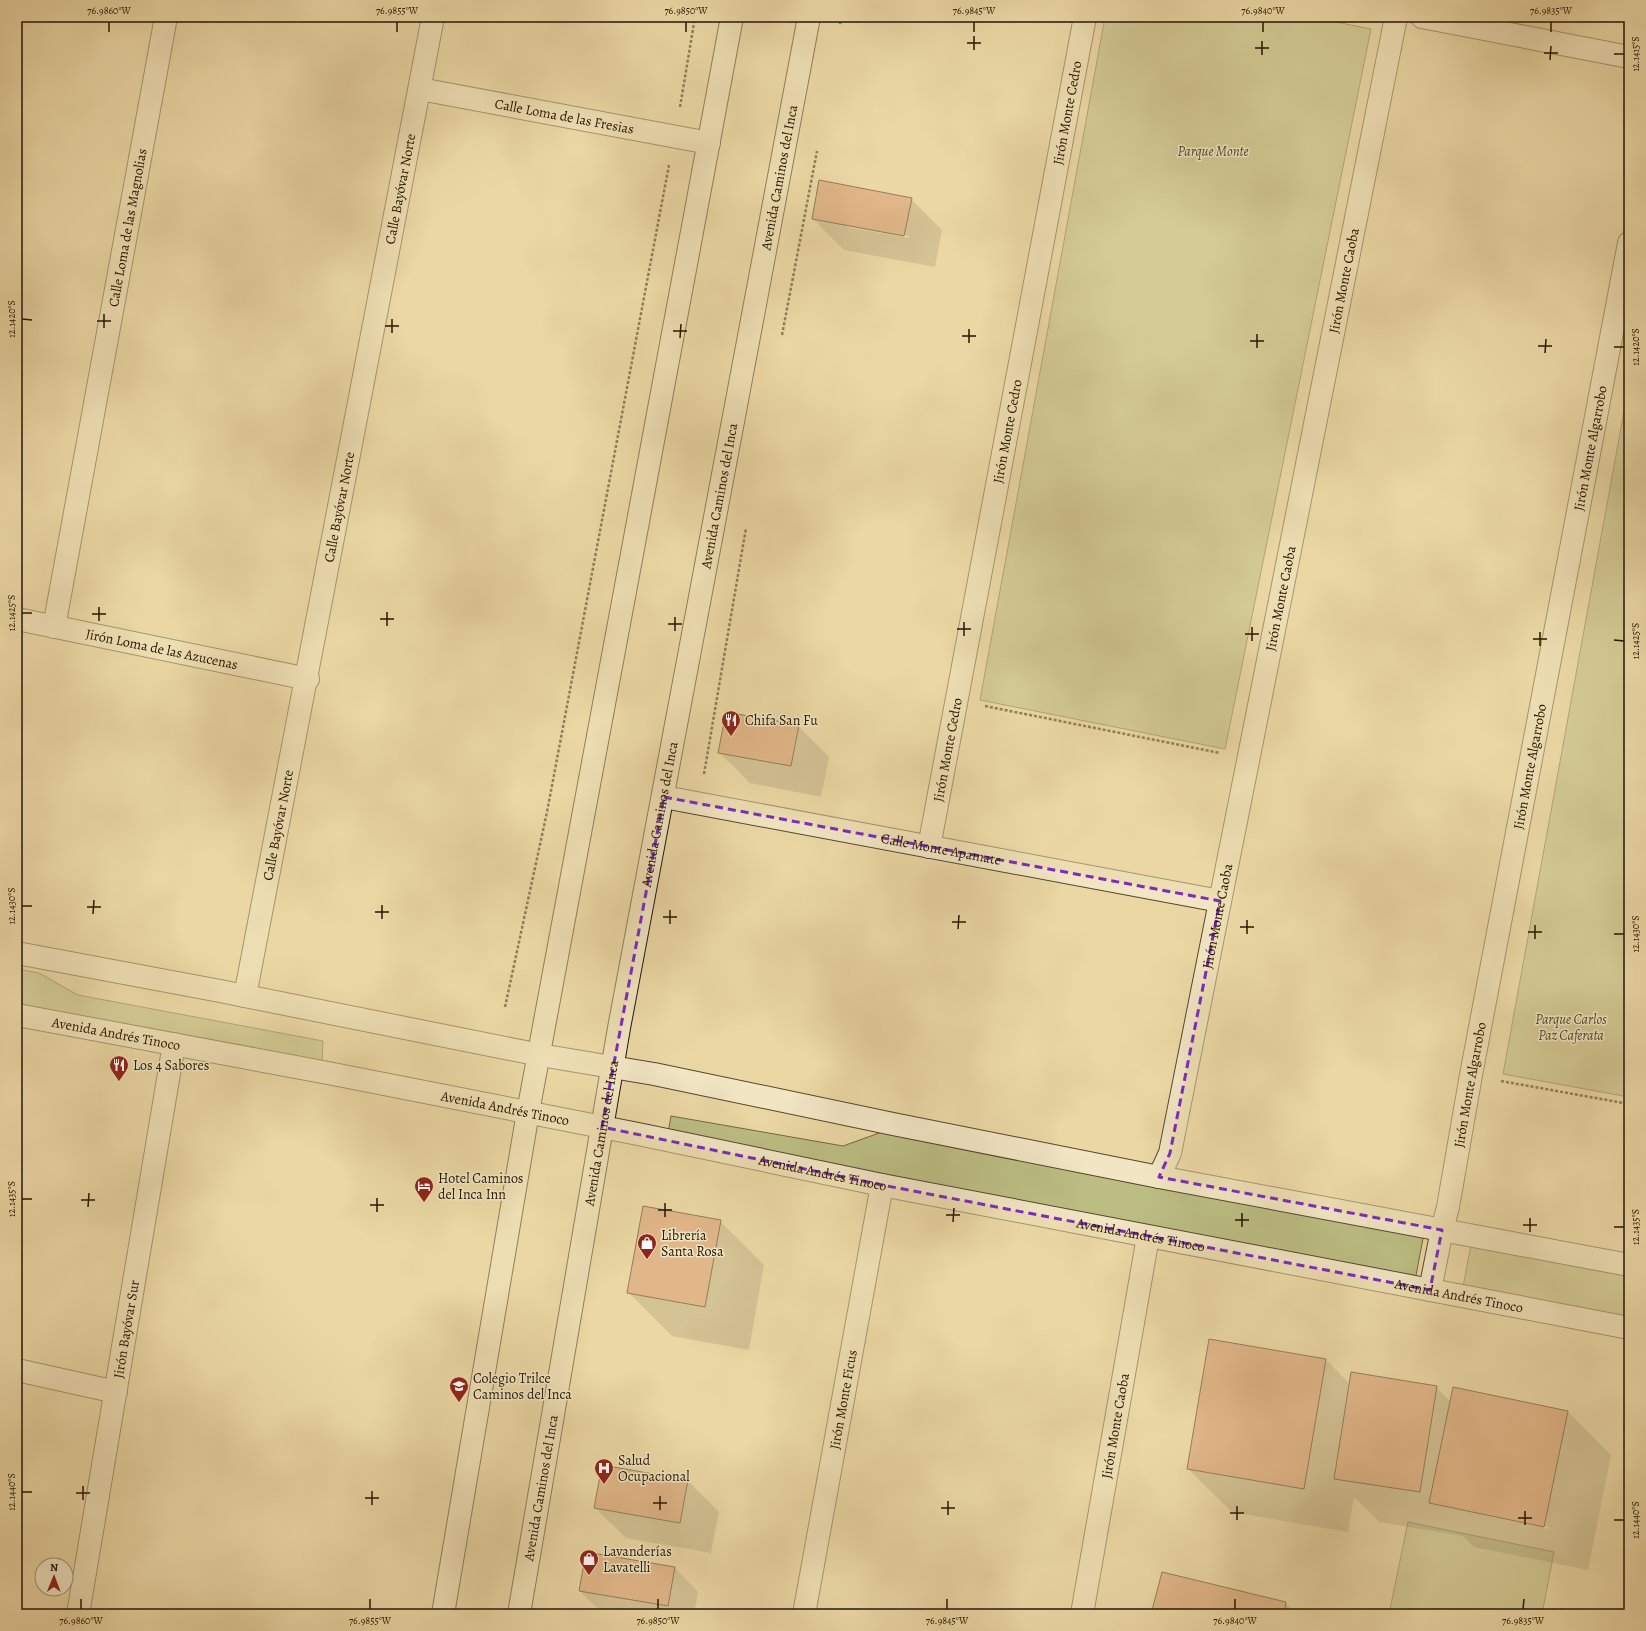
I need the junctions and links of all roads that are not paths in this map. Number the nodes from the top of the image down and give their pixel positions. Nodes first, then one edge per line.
1 (166, 17) edge
2 (433, 17) edge
3 (732, 17) edge
4 (809, 17) edge
5 (1085, 17) edge
6 (1396, 17) edge
7 (1422, 17) edge
8 (1629, 57) edge
9 (420, 89) junction
10 (709, 143) junction
11 (1629, 243) edge
12 (17, 619) edge
13 (54, 627) junction
14 (308, 679) junction
15 (664, 797) junction
16 (929, 846) junction
17 (1220, 901) junction
18 (17, 953) edge
19 (245, 996) junction
20 (17, 1015) edge
21 (174, 1044) junction
22 (540, 1056) junction
23 (612, 1068) junction
24 (528, 1112) junction
25 (602, 1127) junction
26 (1159, 1176) junction
27 (882, 1185) junction
28 (1442, 1230) junction
29 (1148, 1237) junction
30 (1629, 1265) edge
31 (1430, 1290) junction
32 (1629, 1328) edge
33 (17, 1370) edge
34 (116, 1392) junction
35 (78, 1614) edge
36 (443, 1614) edge
37 (519, 1614) edge
38 (804, 1614) edge
39 (1082, 1614) edge

1 - 13 street, Calle Loma de las Magnolias
2 - 9 street, Calle Bayóvar Norte
3 - 10 street
4 - 15 street, Avenida Caminos del Inca
5 - 16 street, Jirón Monte Cedro
6 - 17 street, Jirón Monte Caoba
7 - 8 street
9 - 10 street, Calle Loma de las Fresias
9 - 14 street, Calle Bayóvar Norte
10 - 22 street
11 - 28 street, Jirón Monte Algarrobo
12 - 13 street, Jirón Loma de las Azucenas
13 - 14 street, Jirón Loma de las Azucenas
14 - 19 street, Calle Bayóvar Norte
15 - 16 street, Calle Monte Apamate
15 - 23 street, Avenida Caminos del Inca
16 - 17 street, Calle Monte Apamate
17 - 26 street, Jirón Monte Caoba
18 - 19 street
19 - 22 street
20 - 21 street, Avenida Andrés Tinoco
21 - 24 street, Avenida Andrés Tinoco
21 - 34 street, Jirón Bayóvar Sur
22 - 23 street
22 - 24 street
23 - 25 street, Avenida Caminos del Inca
23 - 26 street
24 - 25 street, Avenida Andrés Tinoco
24 - 36 street
25 - 27 street, Avenida Andrés Tinoco
25 - 37 street, Avenida Caminos del Inca
26 - 28 street
27 - 29 street, Avenida Andrés Tinoco
27 - 38 street, Jirón Monte Ficus
28 - 30 street
28 - 31 street, Jirón Monte Algarrobo
29 - 31 street, Avenida Andrés Tinoco
29 - 39 street, Jirón Monte Caoba
31 - 32 street, Avenida Andrés Tinoco
33 - 34 street
34 - 35 street, Jirón Bayóvar Sur

